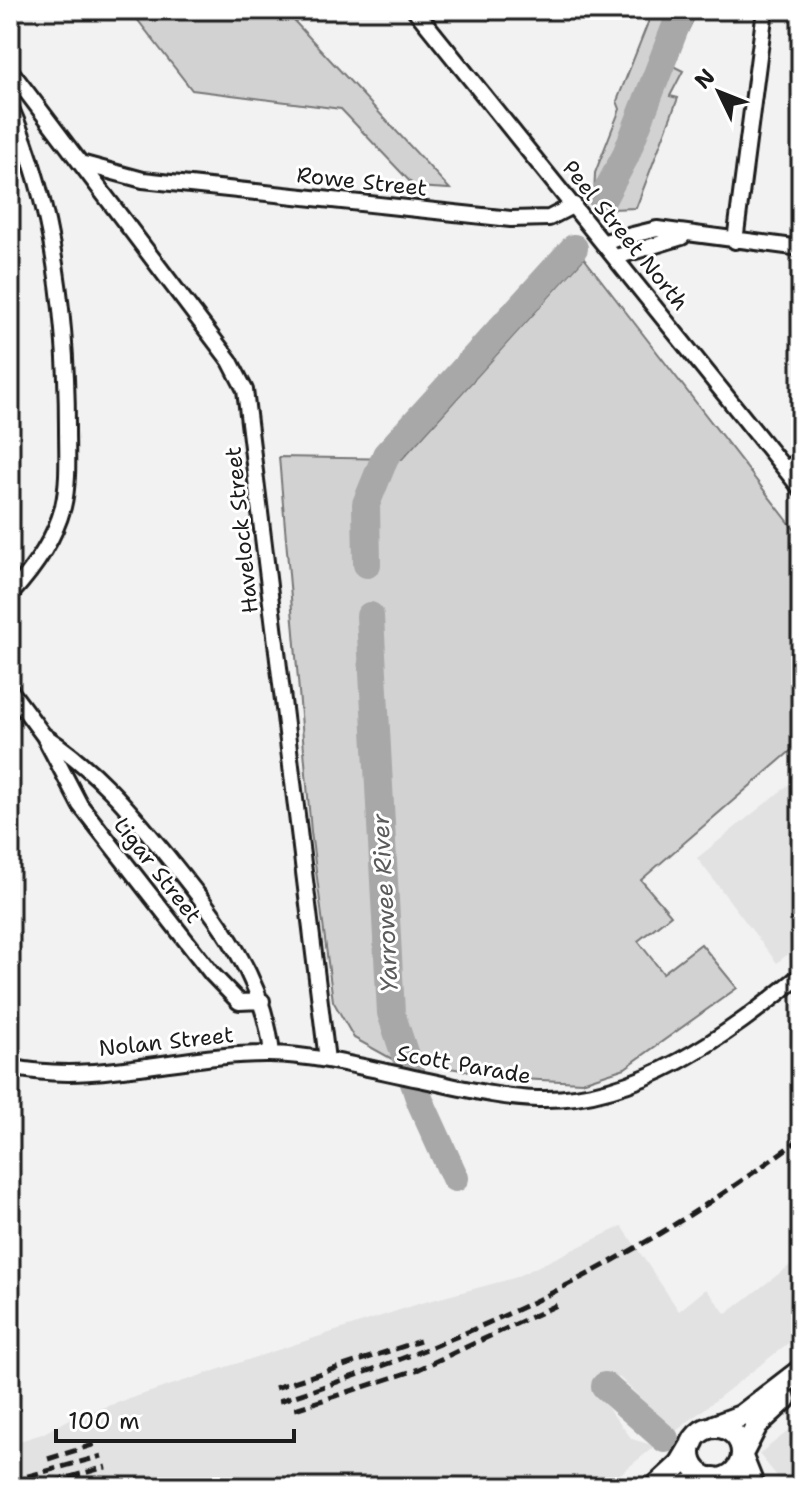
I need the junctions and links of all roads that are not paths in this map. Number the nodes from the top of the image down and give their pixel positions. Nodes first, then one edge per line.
1 (415, 10) edge
2 (765, 10) edge
3 (10, 70) edge
4 (10, 106) edge
5 (84, 164) junction
6 (143, 180) junction
7 (103, 194) junction
8 (578, 210) junction
9 (695, 236) junction
10 (600, 238) junction
11 (735, 241) junction
12 (801, 248) edge
13 (616, 257) junction
14 (801, 458) edge
15 (786, 470) junction
16 (801, 489) edge
17 (10, 595) edge
18 (10, 690) edge
19 (44, 736) junction
20 (801, 975) edge
21 (262, 1001) junction
22 (272, 1054) junction
23 (327, 1060) junction
24 (10, 1067) edge
25 (801, 1370) edge
26 (801, 1386) edge
27 (710, 1427) junction
28 (693, 1441) junction
29 (742, 1455) junction
30 (719, 1481) edge
31 (655, 1487) edge
32 (681, 1487) edge
33 (754, 1487) edge

1 - 8 street, Peel Street North
2 - 11 street
3 - 5 street, Havelock Street
4 - 17 street
5 - 6 street, Rowe Street
5 - 7 street, Havelock Street
6 - 7 street, Rowe Street
6 - 8 street, Rowe Street
7 - 23 street, Havelock Street
8 - 10 street, Peel Street North
9 - 10 street
9 - 11 street
9 - 13 street
10 - 13 street, Peel Street North
11 - 12 street
13 - 15 street, Peel Street North
14 - 15 street
15 - 16 street, Peel Street North
18 - 19 street, Ligar Street
19 - 21 street, Ligar Street
19 - 21 street, Ligar Street
20 - 23 street, Scott Parade
21 - 22 street, Ligar Street
22 - 23 street, Nolan Street
22 - 24 street, Nolan Street
25 - 27 main road
26 - 29 main road
27 - 28 main road
27 - 29 main road
28 - 30 main road
28 - 31 main road
29 - 30 main road
29 - 33 main road
30 - 32 main road

